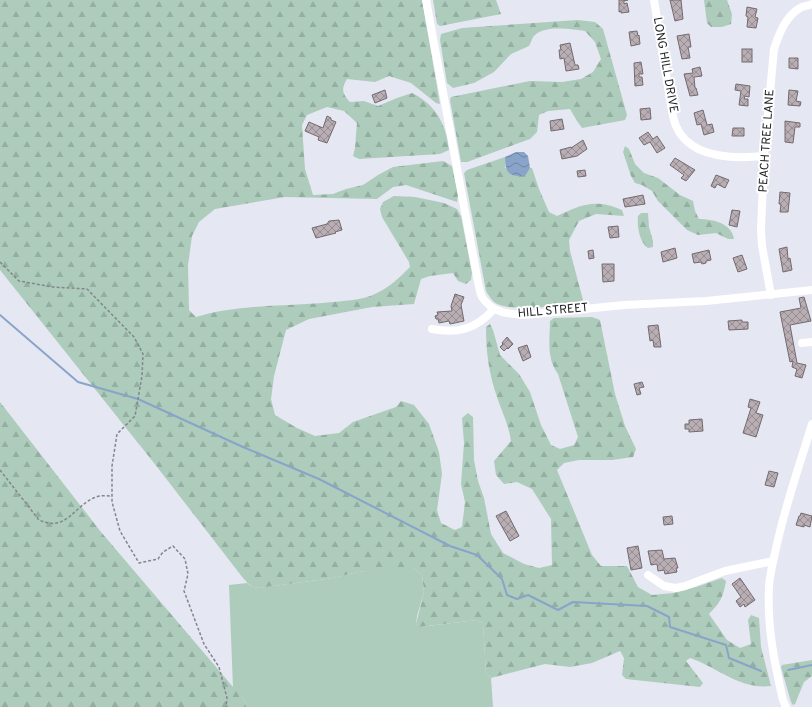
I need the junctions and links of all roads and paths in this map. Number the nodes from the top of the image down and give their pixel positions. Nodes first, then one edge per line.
1 (426, 0) edge
2 (654, 0) edge
3 (812, 4) edge
4 (764, 156) junction
5 (0, 262) edge
6 (812, 290) edge
7 (772, 295) junction
8 (494, 309) junction
9 (432, 329) dead end
10 (812, 342) edge
11 (802, 343) dead end
12 (812, 424) edge
13 (0, 470) edge
14 (112, 496) junction
15 (773, 561) junction
16 (648, 575) dead end
17 (226, 707) edge
18 (786, 707) edge

1 - 8 street
2 - 4 street, LONG HILL DRIVE
3 - 4 street, PEACH TREE LANE
4 - 7 street, PEACH TREE LANE
5 - 14 path
6 - 7 street, HILL STREET
7 - 8 street, HILL STREET
8 - 9 street
10 - 11 street
12 - 15 street
13 - 14 path
14 - 17 path
15 - 16 street
15 - 18 street

